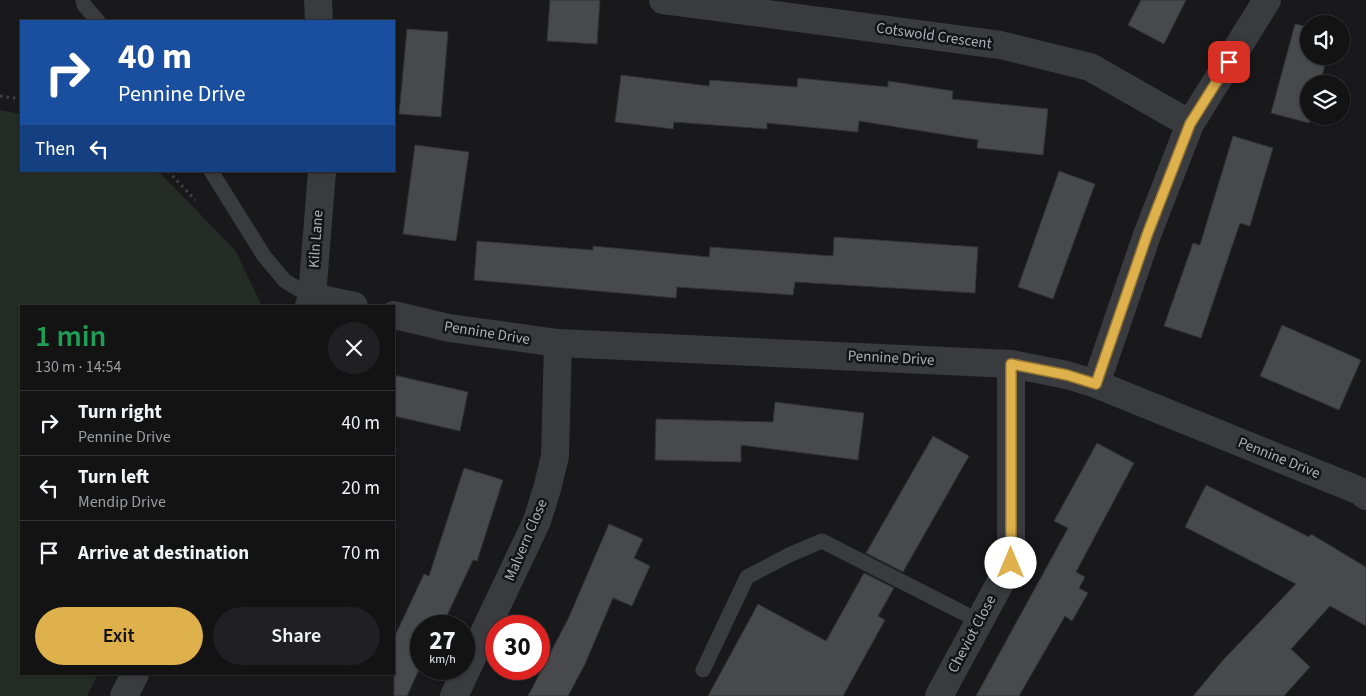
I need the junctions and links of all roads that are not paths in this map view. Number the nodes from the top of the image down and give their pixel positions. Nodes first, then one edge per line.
1 (83, 0) edge
2 (318, 0) edge
3 (663, 0) edge
4 (1267, 0) edge
5 (97, 20) edge
6 (319, 20) edge
7 (1190, 124) junction
8 (212, 172) edge
9 (322, 172) edge
10 (310, 301) edge
11 (345, 305) edge
12 (395, 315) edge
13 (558, 343) junction
14 (1011, 364) junction
15 (1096, 384) junction
16 (1364, 488) edge
17 (979, 621) junction
18 (703, 670) dead end
19 (134, 675) edge
20 (124, 696) edge
21 (454, 696) edge
22 (939, 696) edge

1 - 5 lane
2 - 6 street
3 - 7 street, Cotswold Crescent
4 - 7 street
7 - 15 street
8 - 10 lane
9 - 10 street, Kiln Lane
10 - 11 street
12 - 13 street, Pennine Drive
13 - 14 street, Pennine Drive
13 - 21 street, Malvern Close
14 - 15 street, Pennine Drive
14 - 17 street, Cheviot Close
15 - 16 street, Pennine Drive
17 - 18 lane
17 - 22 street, Cheviot Close
19 - 20 street

